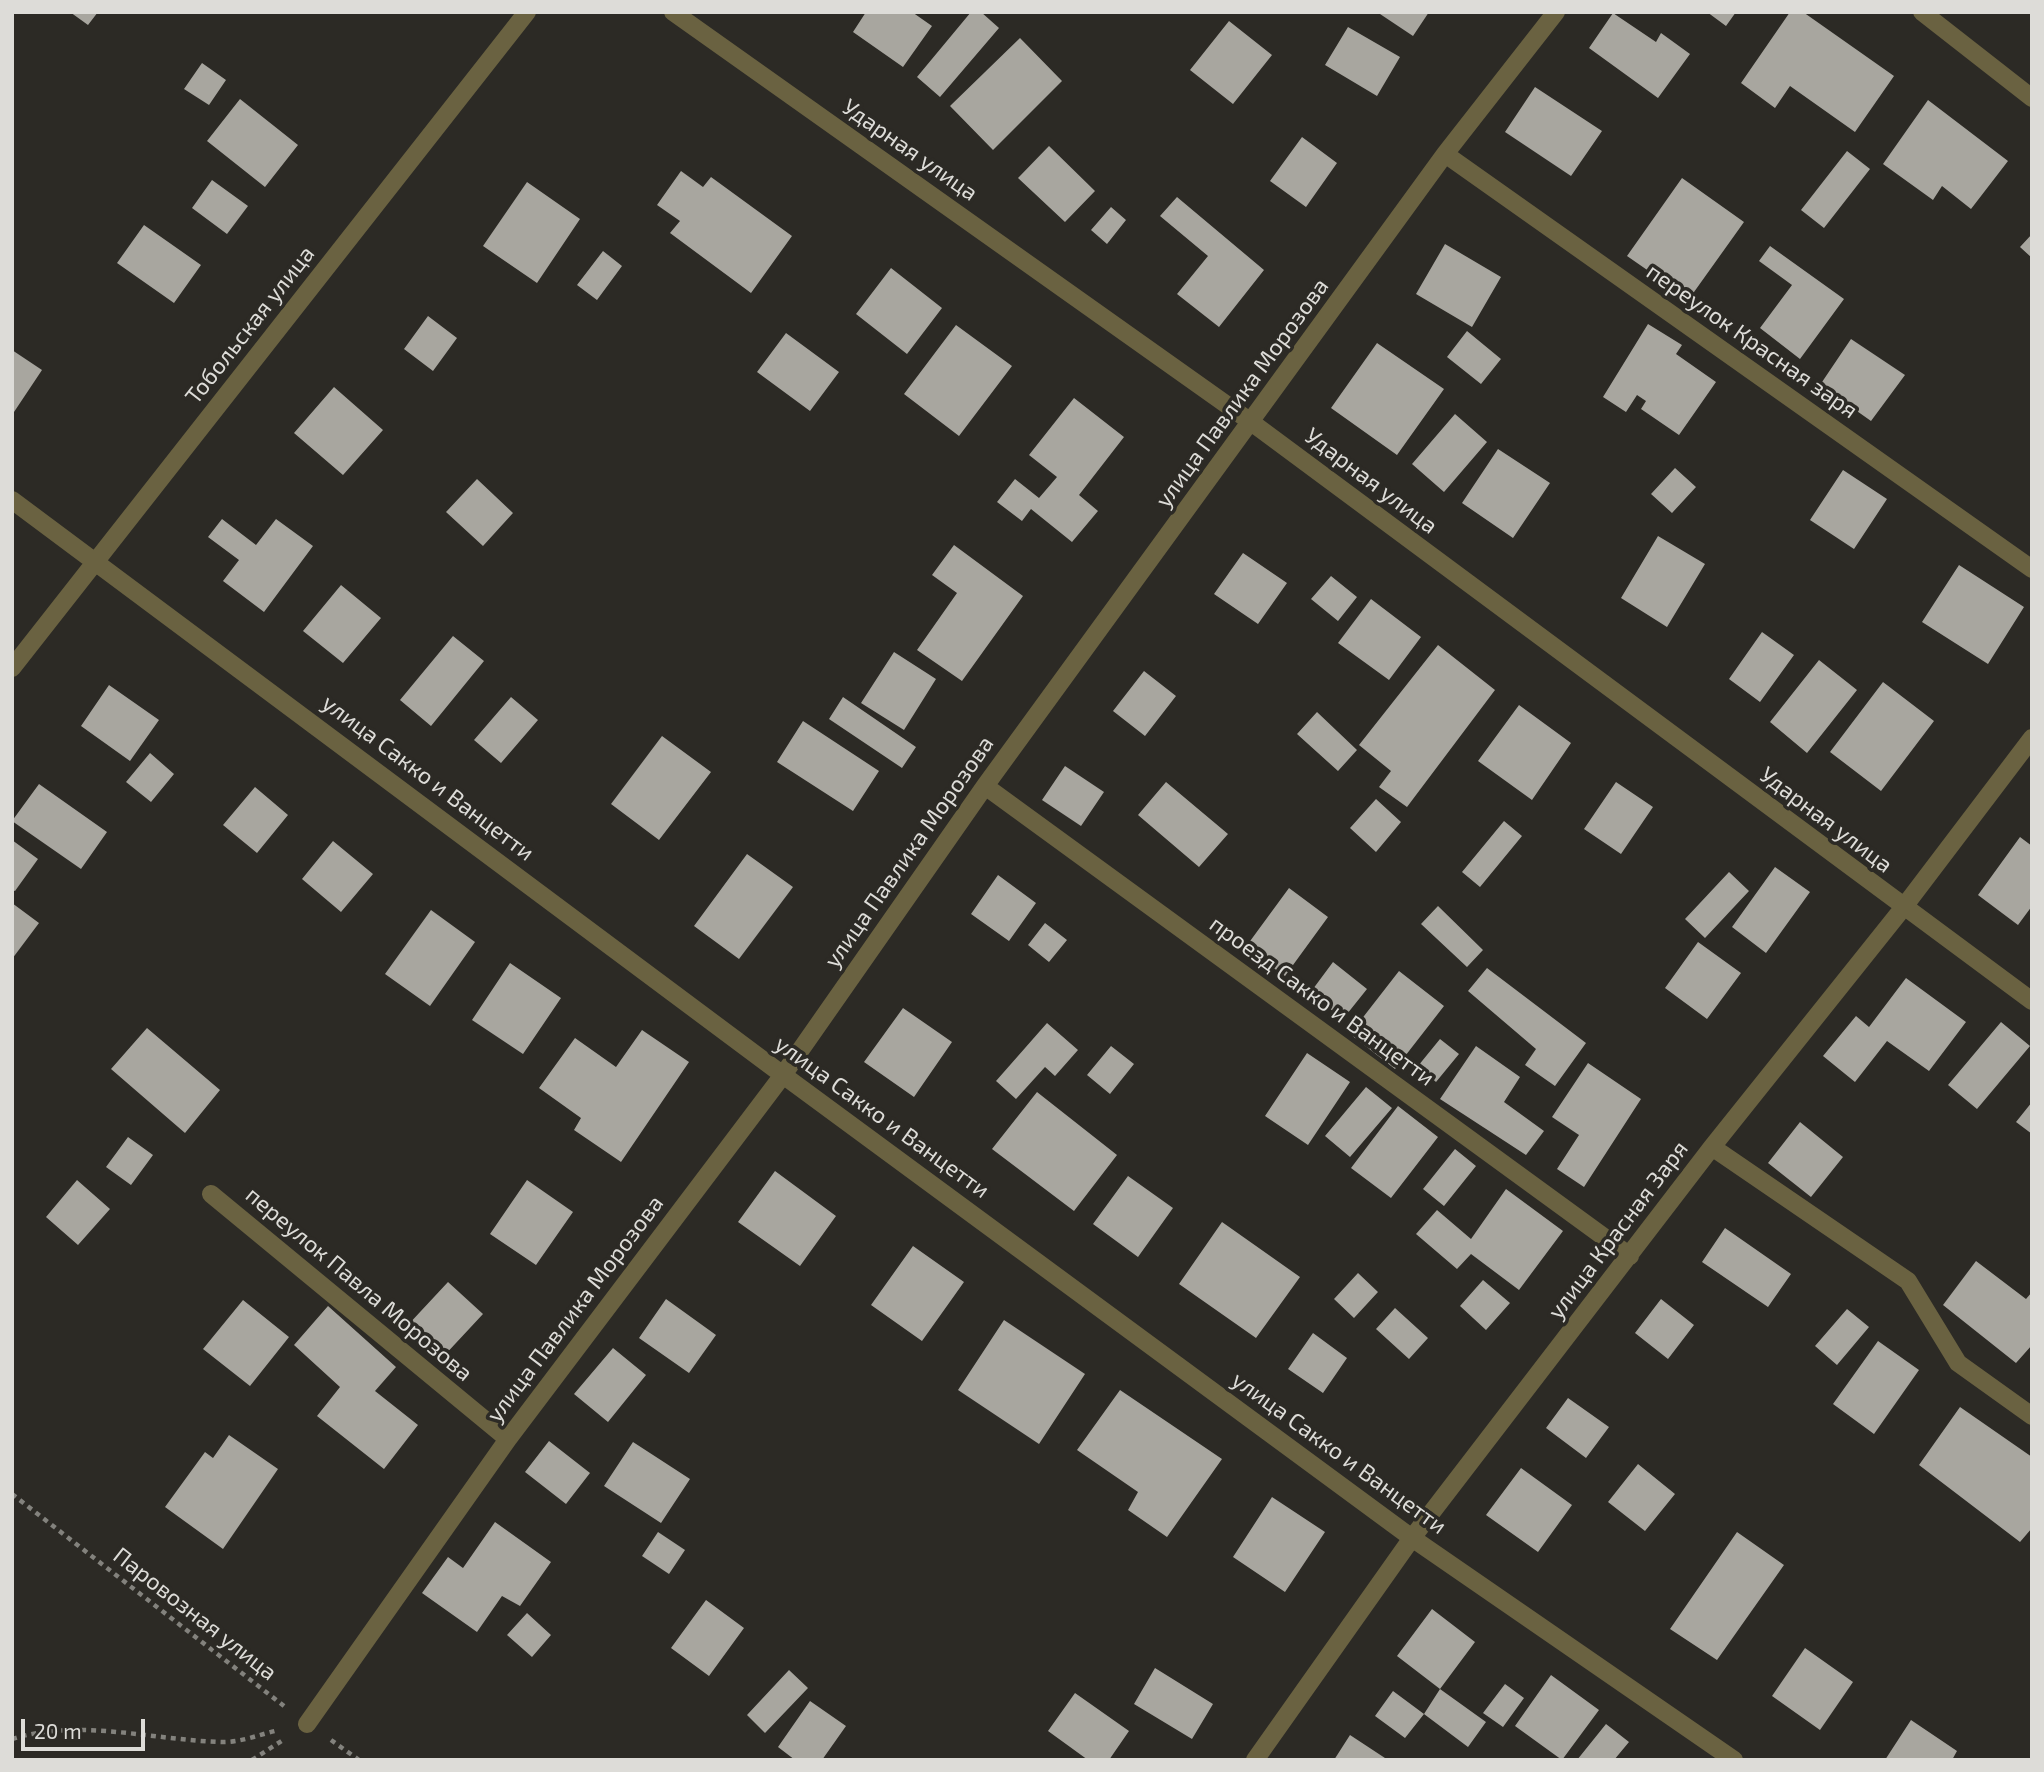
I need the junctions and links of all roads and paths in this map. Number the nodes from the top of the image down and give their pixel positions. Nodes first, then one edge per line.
1 (527, 12) edge
2 (673, 12) edge
3 (1556, 12) edge
4 (1922, 12) edge
5 (2032, 98) edge
6 (1445, 154) junction
7 (1251, 422) junction
8 (12, 499) edge
9 (97, 560) junction
10 (2032, 569) edge
11 (12, 668) edge
12 (2032, 738) edge
13 (985, 786) junction
14 (1903, 908) junction
15 (2032, 1001) edge
16 (783, 1075) junction
17 (1712, 1147) junction
18 (211, 1194) dead end
19 (1630, 1256) junction
20 (2032, 1416) edge
21 (508, 1439) junction
22 (12, 1494) edge
23 (1412, 1538) junction
24 (307, 1724) junction
25 (12, 1739) edge
26 (359, 1760) edge
27 (1255, 1760) edge
28 (1734, 1760) edge

1 - 9 street, Тобольская улица
2 - 7 street, Ударная улица
3 - 6 street, улица Павлика Морозова
4 - 5 street
6 - 7 street, улица Павлика Морозова
6 - 10 street, переулок Красная заря
7 - 13 street, улица Павлика Морозова
7 - 14 street, Ударная улица
8 - 9 street, улица Сакко и Ванцетти
9 - 11 street, Тобольская улица
9 - 16 street, улица Сакко и Ванцетти
12 - 14 street, улица Красная Заря
13 - 16 street, улица Павлика Морозова
13 - 19 street, проезд Сакко и Ванцетти
14 - 15 street, Ударная улица
14 - 17 street, улица Красная Заря
16 - 21 street, улица Павлика Морозова
16 - 23 street, улица Сакко и Ванцетти
17 - 19 street, улица Красная Заря
17 - 20 street
18 - 21 street, переулок Павла Морозова
19 - 23 street, улица Красная Заря
21 - 24 street, улица Павлика Морозова
22 - 24 path, Паровозная улица
23 - 27 street, улица Красная Заря
23 - 28 street, улица Сакко и Ванцетти
24 - 25 path
24 - 26 path, Паровозная улица

